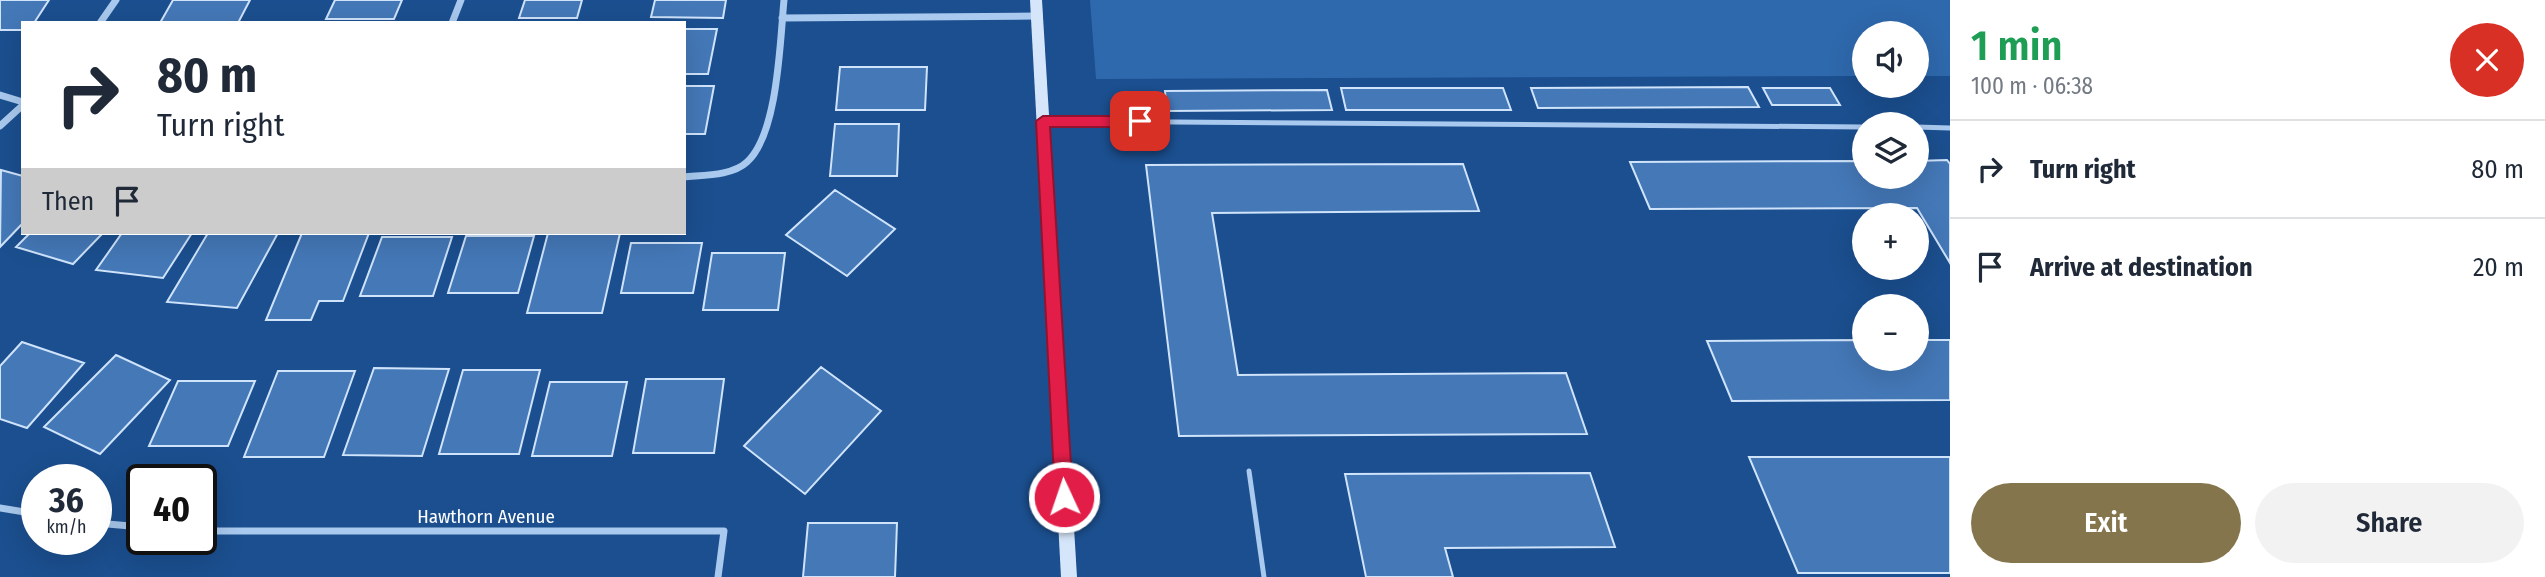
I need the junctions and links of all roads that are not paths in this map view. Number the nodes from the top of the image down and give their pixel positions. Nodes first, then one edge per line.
1 (116, 0) edge
2 (461, 0) edge
3 (784, 0) edge
4 (1036, 0) edge
5 (1037, 16) junction
6 (782, 18) junction
7 (101, 21) edge
8 (453, 21) edge
9 (0, 96) edge
10 (21, 103) edge
11 (21, 106) edge
12 (1043, 121) junction
13 (0, 125) edge
14 (1852, 127) edge
15 (1929, 127) edge
16 (1950, 128) edge
17 (686, 177) edge
18 (1248, 471) dead end
19 (0, 508) edge
20 (21, 511) edge
21 (217, 532) edge
22 (718, 577) edge
23 (1069, 577) edge
24 (1264, 577) edge

1 - 7 street
2 - 8 street
3 - 6 street
4 - 5 street
5 - 6 street
5 - 12 street
6 - 17 street
9 - 10 street
11 - 13 street
12 - 14 lane
12 - 23 street
15 - 16 lane
18 - 24 lane
19 - 20 street
21 - 22 street, Hawthorn Avenue

